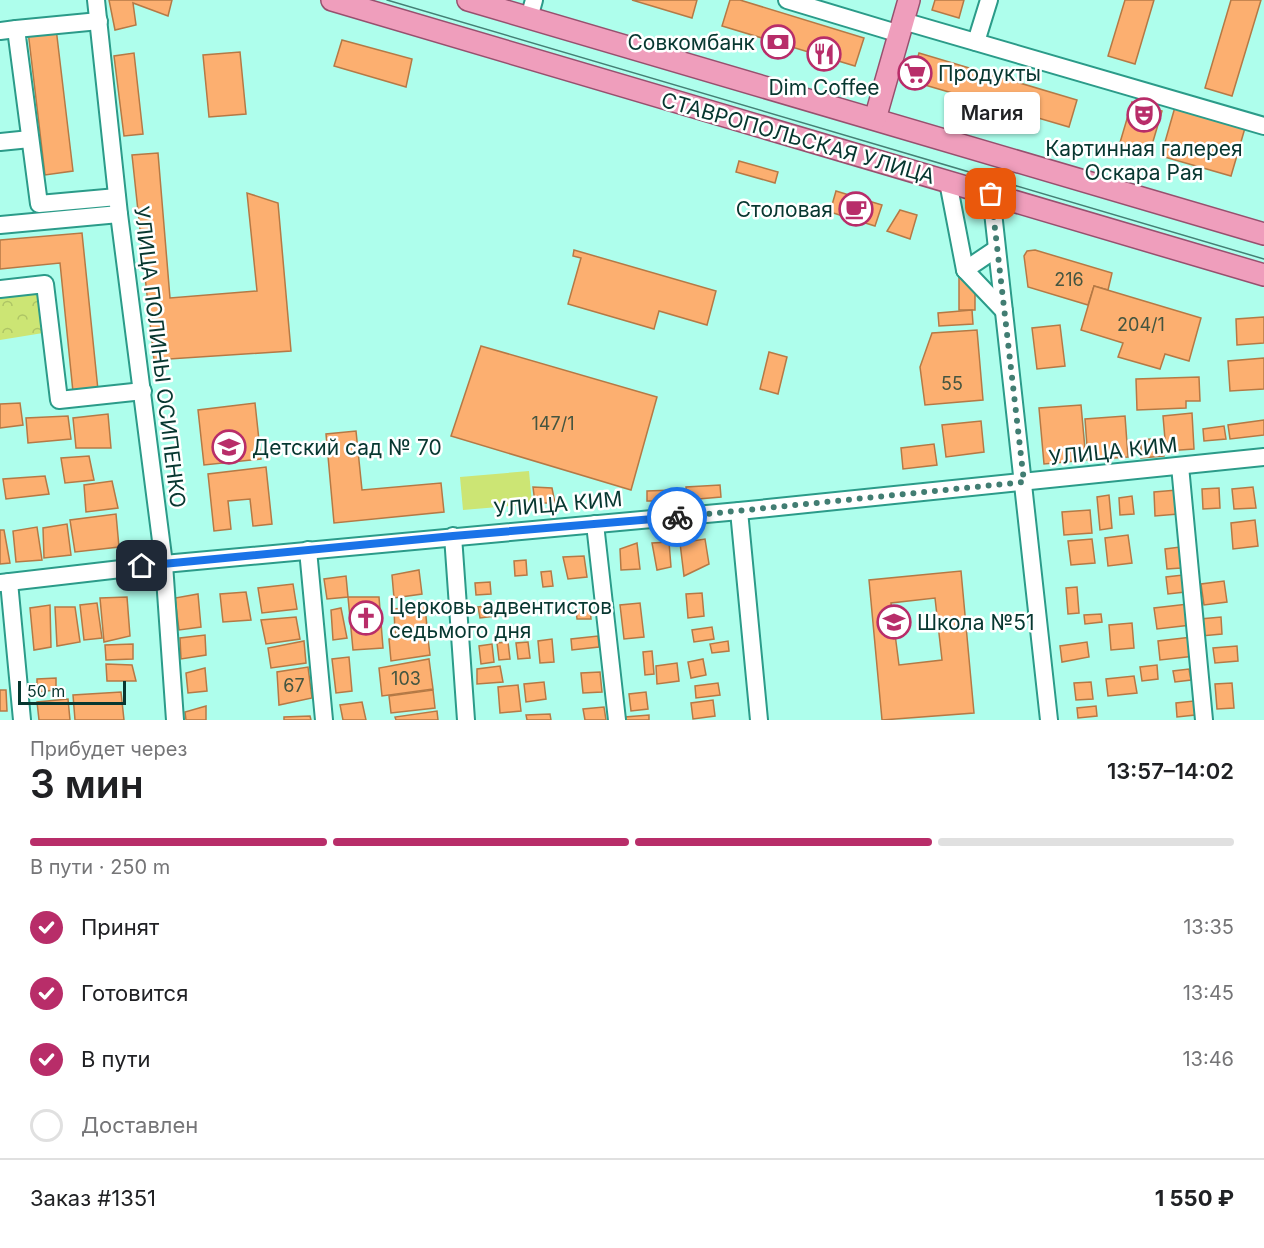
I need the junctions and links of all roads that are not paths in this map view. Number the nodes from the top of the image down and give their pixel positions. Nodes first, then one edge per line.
1 (96, 0) edge
2 (332, 0) edge
3 (468, 0) edge
4 (788, 0) edge
5 (909, 0) edge
6 (989, 0) edge
7 (825, 5) edge
8 (532, 9) edge
9 (99, 21) junction
10 (902, 28) junction
11 (8, 30) edge
12 (976, 42) junction
13 (875, 119) junction
14 (1264, 126) edge
15 (30, 139) junction
16 (0, 142) edge
17 (948, 182) junction
18 (991, 194) junction
19 (117, 197) junction
20 (119, 214) junction
21 (0, 225) edge
22 (1264, 234) edge
23 (996, 249) junction
24 (965, 270) junction
25 (1264, 275) edge
26 (0, 289) edge
27 (1004, 311) junction
28 (143, 391) junction
29 (1264, 457) edge
30 (1180, 466) junction
31 (1024, 482) junction
32 (739, 511) junction
33 (595, 524) junction
34 (453, 536) junction
35 (308, 550) junction
36 (164, 564) junction
37 (5, 582) edge
38 (22, 720) edge
39 (176, 720) edge
40 (324, 720) edge
41 (466, 720) edge
42 (617, 720) edge
43 (759, 720) edge
44 (1049, 720) edge
45 (1204, 720) edge

1 - 9 street, УЛИЦА ПОЛИНЫ ОСИПЕНКО
2 - 17 main road, СТАВРОПОЛЬСКАЯ УЛИЦА
3 - 8 main road, СТАВРОПОЛЬСКАЯ УЛИЦА
4 - 7 street
5 - 10 main road
6 - 12 street
7 - 10 street
8 - 13 main road, СТАВРОПОЛЬСКАЯ УЛИЦА
9 - 11 street
9 - 19 street, УЛИЦА ПОЛИНЫ ОСИПЕНКО
10 - 12 street
10 - 13 main road
11 - 15 street
12 - 14 street
13 - 22 main road, СТАВРОПОЛЬСКАЯ УЛИЦА
15 - 16 street
15 - 19 street
17 - 18 main road, СТАВРОПОЛЬСКАЯ УЛИЦА
17 - 24 street
18 - 23 street
18 - 25 main road, СТАВРОПОЛЬСКАЯ УЛИЦА
19 - 20 street, УЛИЦА ПОЛИНЫ ОСИПЕНКО
20 - 21 street
20 - 28 street, УЛИЦА ПОЛИНЫ ОСИПЕНКО
23 - 24 street
23 - 27 street
24 - 27 street
26 - 28 street
27 - 31 street
28 - 36 street, УЛИЦА ПОЛИНЫ ОСИПЕНКО
29 - 30 street, УЛИЦА КИМ
30 - 31 street, УЛИЦА КИМ
30 - 45 street
31 - 32 street, УЛИЦА КИМ
31 - 44 street
32 - 33 street, УЛИЦА КИМ
32 - 43 street
33 - 34 street, УЛИЦА КИМ
33 - 42 street
34 - 35 street, УЛИЦА КИМ
34 - 41 street
35 - 36 street, УЛИЦА КИМ
35 - 40 street
36 - 37 street, УЛИЦА КИМ
36 - 39 street, УЛИЦА ПОЛИНЫ ОСИПЕНКО
37 - 38 street

